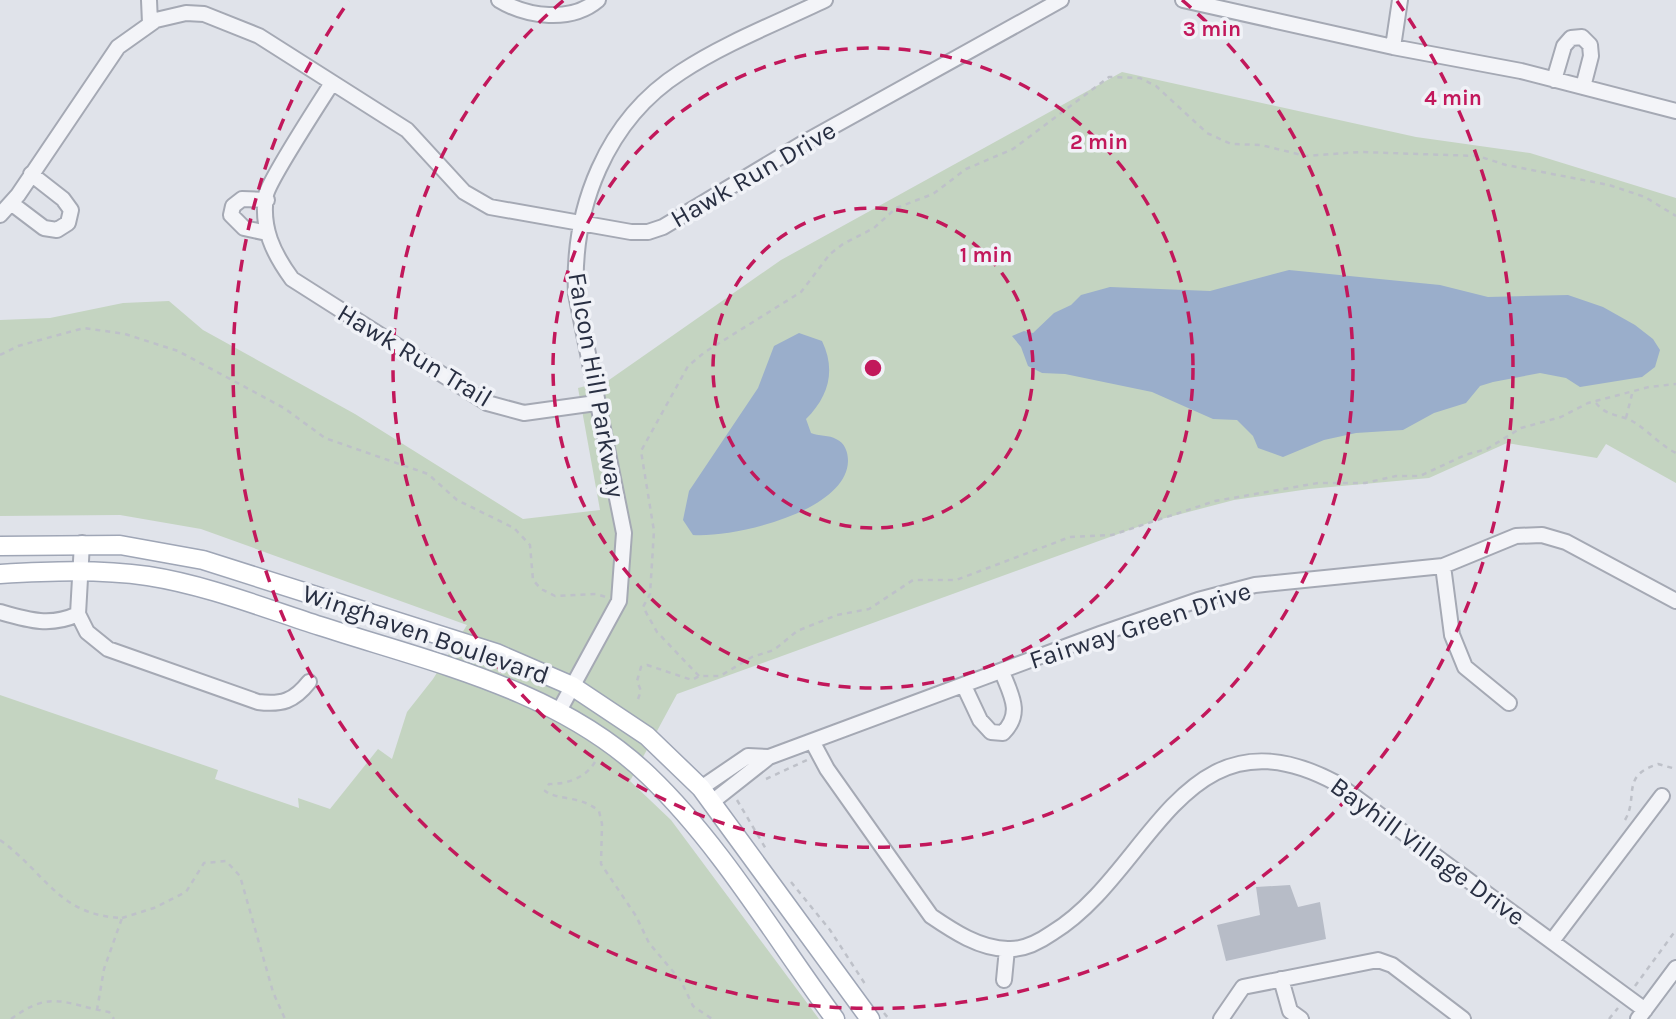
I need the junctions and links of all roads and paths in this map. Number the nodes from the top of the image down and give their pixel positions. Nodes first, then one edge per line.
1 (149, 0) edge
2 (499, 0) edge
3 (598, 0) edge
4 (825, 0) edge
5 (1061, 0) edge
6 (1182, 0) edge
7 (1400, 0) edge
8 (796, 6) edge
9 (185, 7) edge
10 (150, 23) junction
11 (1393, 47) junction
12 (1554, 80) junction
13 (332, 83) junction
14 (1583, 87) junction
15 (1676, 111) edge
16 (31, 174) junction
17 (267, 200) junction
18 (11, 203) junction
19 (0, 215) edge
20 (1676, 216) edge
21 (580, 225) junction
22 (267, 233) junction
23 (0, 355) edge
24 (1676, 384) edge
25 (1632, 394) junction
26 (596, 403) junction
27 (1596, 403) junction
28 (1626, 418) junction
29 (1676, 453) edge
30 (82, 543) junction
31 (0, 546) edge
32 (1443, 566) junction
33 (81, 571) junction
34 (0, 574) edge
35 (619, 601) junction
36 (1676, 601) edge
37 (643, 607) junction
38 (0, 612) edge
39 (78, 614) junction
40 (1002, 672) junction
41 (699, 676) junction
42 (309, 682) dead end
43 (572, 686) junction
44 (964, 686) junction
45 (638, 699) dead end
46 (1509, 703) dead end
47 (558, 711) junction
48 (815, 746) junction
49 (595, 762) dead end
50 (1676, 769) edge
51 (761, 781) dead end
52 (740, 793) dead end
53 (707, 795) junction
54 (1662, 796) dead end
55 (1624, 823) dead end
56 (0, 840) edge
57 (770, 855) dead end
58 (788, 879) dead end
59 (121, 918) junction
60 (1676, 930) edge
61 (1552, 941) junction
62 (1007, 949) junction
63 (1676, 968) edge
64 (1281, 979) junction
65 (1004, 980) dead end
66 (870, 992) dead end
67 (1627, 997) junction
68 (97, 1010) junction
69 (875, 1014) edge
70 (1642, 1015) edge
71 (10, 1019) edge
72 (114, 1019) edge
73 (285, 1019) edge
74 (712, 1019) edge
75 (835, 1019) edge
76 (890, 1019) edge
77 (1221, 1019) edge
78 (1301, 1019) edge
79 (1463, 1019) edge
80 (1609, 1019) edge

1 - 10 street
2 - 3 street
4 - 8 street, Falcon Hill Parkway
5 - 21 street, Hawk Run Drive
6 - 11 street
7 - 11 street
8 - 21 street, Falcon Hill Parkway
9 - 10 street, Hawk Run Drive
9 - 13 street, Hawk Run Drive
10 - 16 street, Hawk Run Drive
11 - 12 street
12 - 14 street
12 - 14 street
13 - 17 street, Hawk Run Trail
13 - 21 street, Hawk Run Drive
14 - 15 street
16 - 18 street, Hawk Run Drive
16 - 18 street
17 - 22 street, Hawk Run Trail
17 - 22 street
18 - 19 street, Hawk Run Drive
20 - 37 path
21 - 26 street, Falcon Hill Parkway
22 - 26 street, Hawk Run Trail
23 - 35 path
24 - 25 path
25 - 27 path
25 - 28 path
26 - 35 street, Falcon Hill Parkway
27 - 28 path
27 - 41 path
28 - 29 path
30 - 31 main road, Winghaven Boulevard
30 - 33 street
30 - 43 main road, Winghaven Boulevard
32 - 36 street, Fairway Green Drive
32 - 40 street, Fairway Green Drive
32 - 46 street
33 - 34 main road, Winghaven Boulevard
33 - 39 street
33 - 47 main road, Winghaven Boulevard
35 - 37 path
35 - 43 street, Falcon Hill Parkway
37 - 41 path
38 - 39 street
39 - 42 street
40 - 44 street, Fairway Green Drive
40 - 44 street, Fairway Green Drive
41 - 45 path
43 - 47 street, Falcon Hill Parkway
43 - 53 main road, Winghaven Boulevard
44 - 48 street, Fairway Green Drive
47 - 75 main road, Winghaven Boulevard
48 - 51 path
48 - 53 street, Fairway Green Drive
48 - 62 street, Bayhill Village Drive
49 - 74 path
50 - 55 path
52 - 57 path
53 - 69 main road, Winghaven Boulevard
54 - 61 street
56 - 59 path
58 - 66 path
59 - 68 path
59 - 73 path
60 - 67 path
61 - 62 street, Bayhill Village Drive
61 - 67 street, Bayhill Village Drive
62 - 65 street
63 - 70 street
64 - 77 street
64 - 78 street
64 - 79 street
67 - 70 street, Bayhill Village Drive
67 - 80 path
68 - 71 path
68 - 72 path
69 - 76 path

